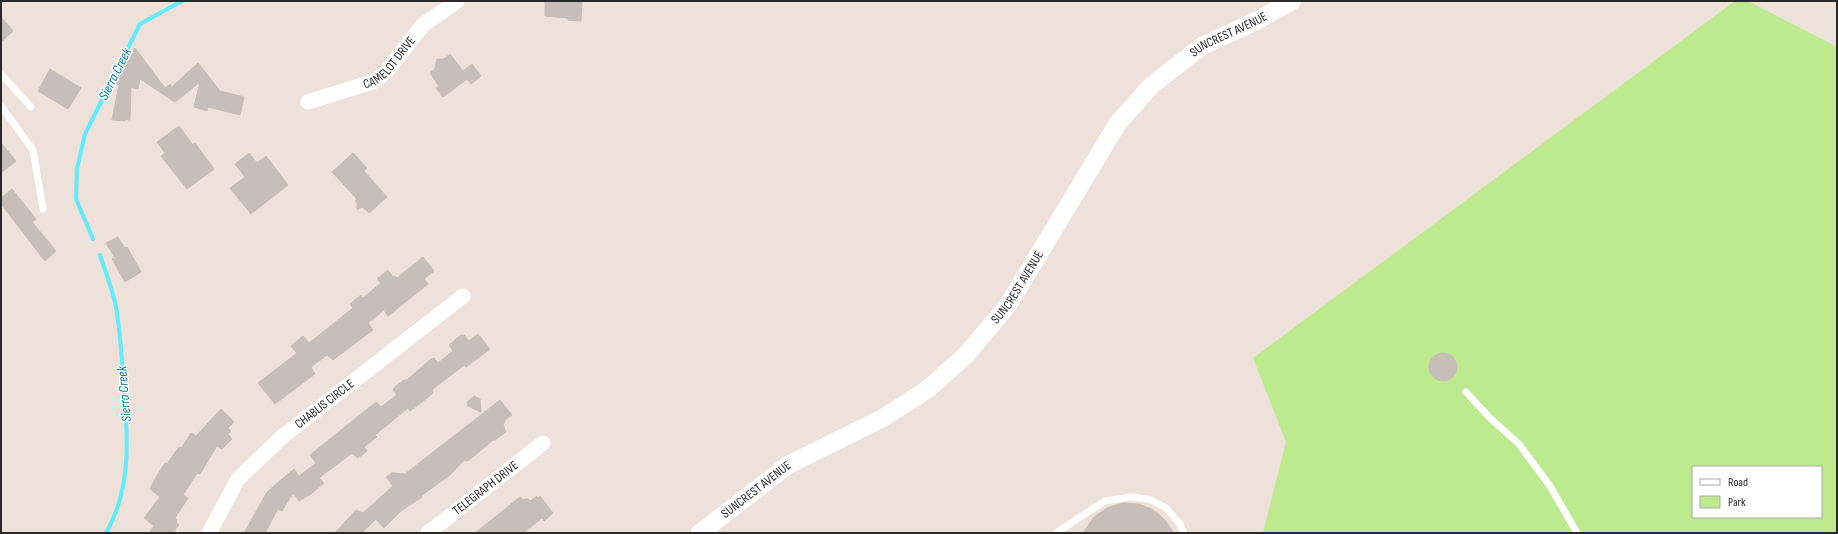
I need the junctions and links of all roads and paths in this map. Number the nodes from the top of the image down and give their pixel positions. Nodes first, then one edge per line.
1 (457, 1) edge
2 (1292, 1) edge
3 (1, 74) edge
4 (308, 102) dead end
5 (1, 106) edge
6 (31, 107) dead end
7 (43, 210) dead end
8 (463, 296) dead end
9 (1466, 392) dead end
10 (543, 443) dead end
11 (209, 533) edge
12 (428, 533) edge
13 (700, 533) edge
14 (1056, 533) edge
15 (1184, 533) edge
16 (1577, 533) edge

1 - 4 street, CAMELOT DRIVE
2 - 13 street, SUNCREST AVENUE
3 - 6 lane
5 - 7 lane
8 - 11 street, CHABLIS CIRCLE
9 - 16 lane
10 - 12 street, TELEGRAPH DRIVE
14 - 15 lane

